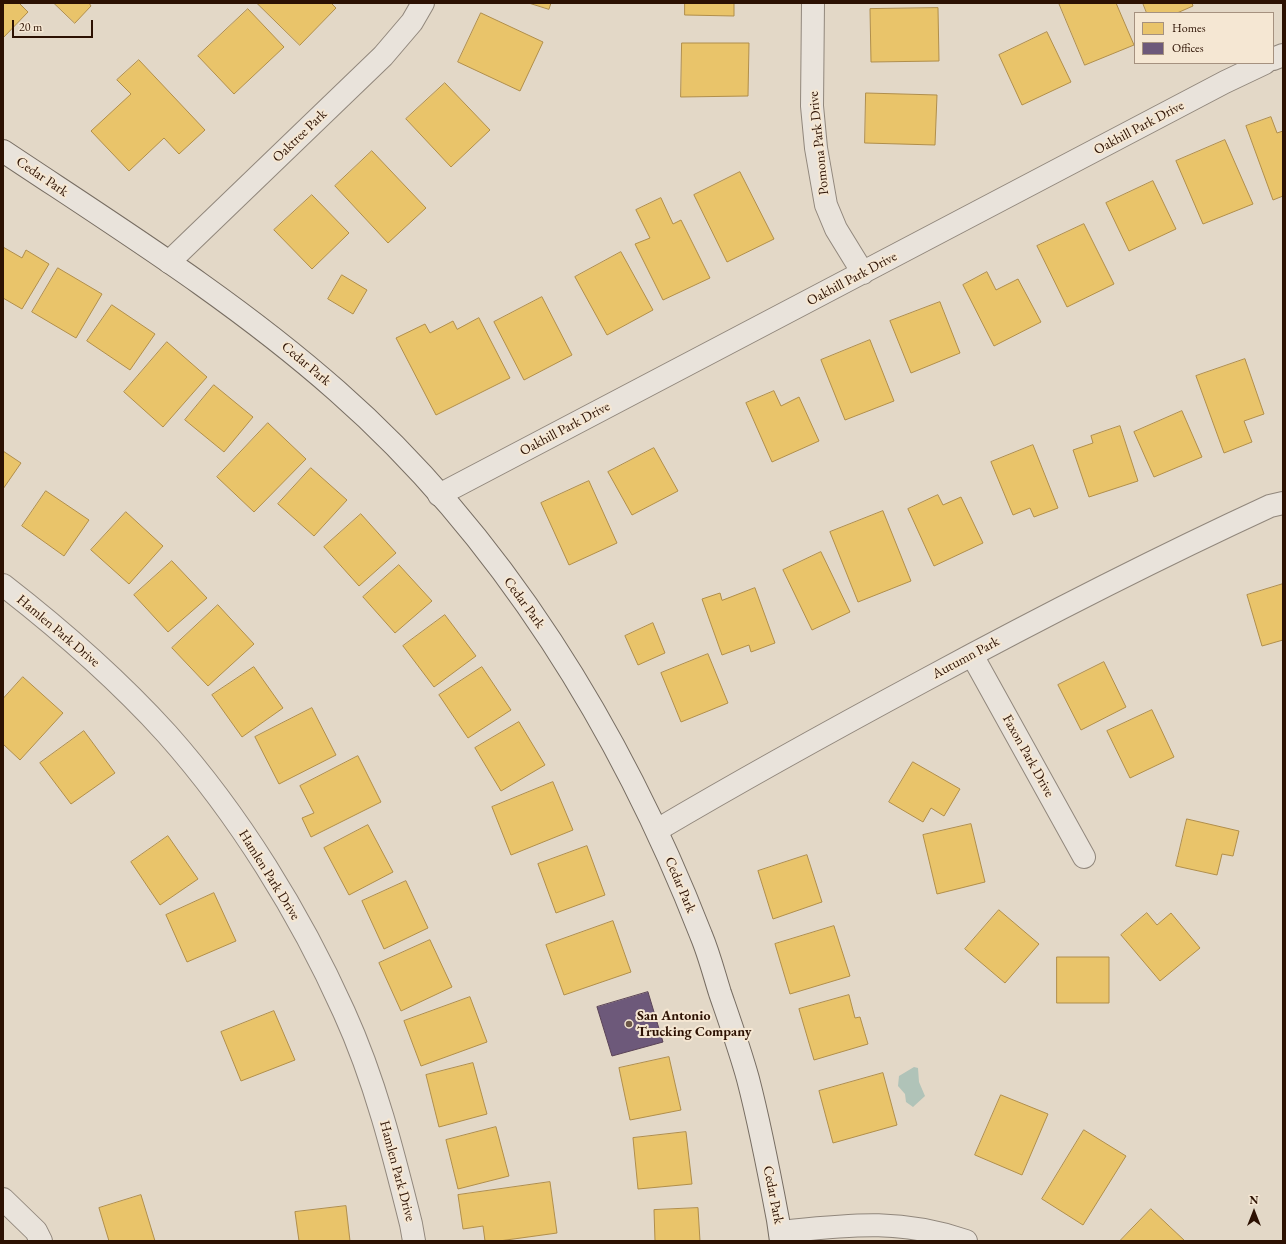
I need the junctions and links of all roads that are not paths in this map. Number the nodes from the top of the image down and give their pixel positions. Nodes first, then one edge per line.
1 (423, 3) edge
2 (813, 3) edge
3 (1263, 64) edge
4 (3, 151) edge
5 (169, 262) junction
6 (863, 274) junction
7 (440, 495) junction
8 (1283, 502) edge
9 (3, 585) edge
10 (972, 655) junction
11 (657, 830) junction
12 (1084, 857) dead end
13 (3, 1198) edge
14 (780, 1237) edge
15 (41, 1241) edge
16 (414, 1241) edge
17 (966, 1241) edge

1 - 5 street, Oaktree Park
2 - 6 street, Pomona Park Drive
3 - 6 street, Oakhill Park Drive
4 - 5 street, Cedar Park
5 - 7 street, Cedar Park
6 - 7 street, Oakhill Park Drive
7 - 11 street, Cedar Park
8 - 10 street, Autumn Park
9 - 16 street, Hamlen Park Drive
10 - 11 street, Autumn Park
10 - 12 street, Faxon Park Drive
11 - 14 street, Cedar Park
13 - 15 street
14 - 17 street

